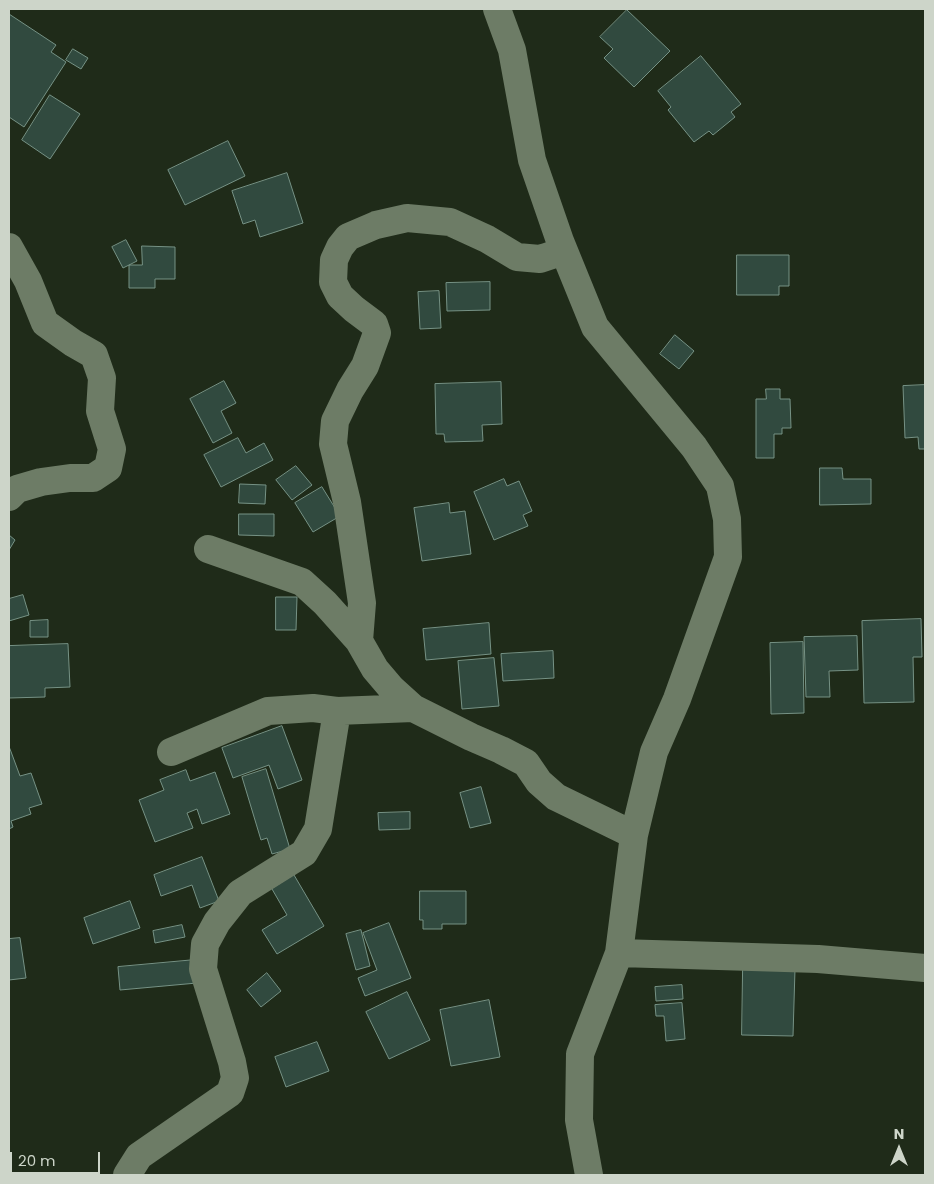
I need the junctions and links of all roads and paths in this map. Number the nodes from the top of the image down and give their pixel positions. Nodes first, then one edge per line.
1 (497, 9) edge
2 (9, 247) edge
3 (564, 251) junction
4 (9, 497) edge
5 (208, 549) dead end
6 (358, 641) junction
7 (413, 708) junction
8 (337, 711) junction
9 (171, 752) dead end
10 (634, 835) junction
11 (619, 954) junction
12 (925, 968) edge
13 (128, 1175) edge
14 (589, 1175) edge

1 - 3 street
2 - 4 street
3 - 6 street
3 - 10 street
5 - 6 street
6 - 7 street
7 - 8 street
7 - 10 street
8 - 9 street
8 - 13 street
10 - 11 street
11 - 12 street
11 - 14 street

